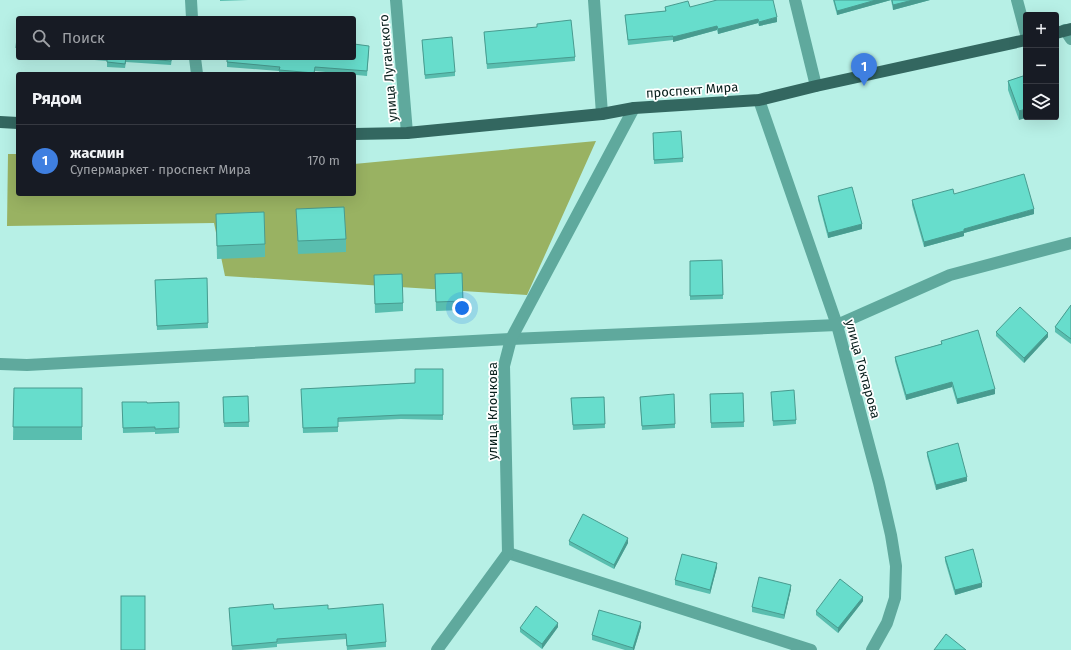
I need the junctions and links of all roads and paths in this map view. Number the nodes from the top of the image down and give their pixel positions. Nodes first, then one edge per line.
1 (191, 0) edge
2 (396, 0) edge
3 (594, 0) edge
4 (795, 0) edge
5 (1017, 0) edge
6 (192, 16) edge
7 (1023, 23) edge
8 (1023, 41) edge
9 (195, 60) edge
10 (197, 72) edge
11 (816, 86) junction
12 (759, 100) junction
13 (634, 108) junction
14 (602, 114) junction
15 (0, 122) edge
16 (16, 123) edge
17 (407, 133) junction
18 (356, 134) edge
19 (1071, 243) edge
20 (837, 325) junction
21 (511, 339) junction
22 (0, 364) edge
23 (508, 553) junction
24 (437, 650) edge
25 (811, 650) edge
26 (872, 650) edge

1 - 6 street
2 - 17 street, улица Луганского
3 - 14 street
4 - 11 street
5 - 7 street
8 - 11 main road, проспект Мира
9 - 10 street
11 - 12 main road, проспект Мира
12 - 13 main road, проспект Мира
12 - 20 street, улица Токтарова
13 - 14 main road, проспект Мира
13 - 21 street, улица Клочкова
14 - 17 main road, проспект Мира
15 - 16 main road
17 - 18 main road, проспект Мира
19 - 20 street
20 - 21 street
20 - 26 street, улица Токтарова
21 - 22 street
21 - 23 street, улица Клочкова
23 - 24 street
23 - 25 street

